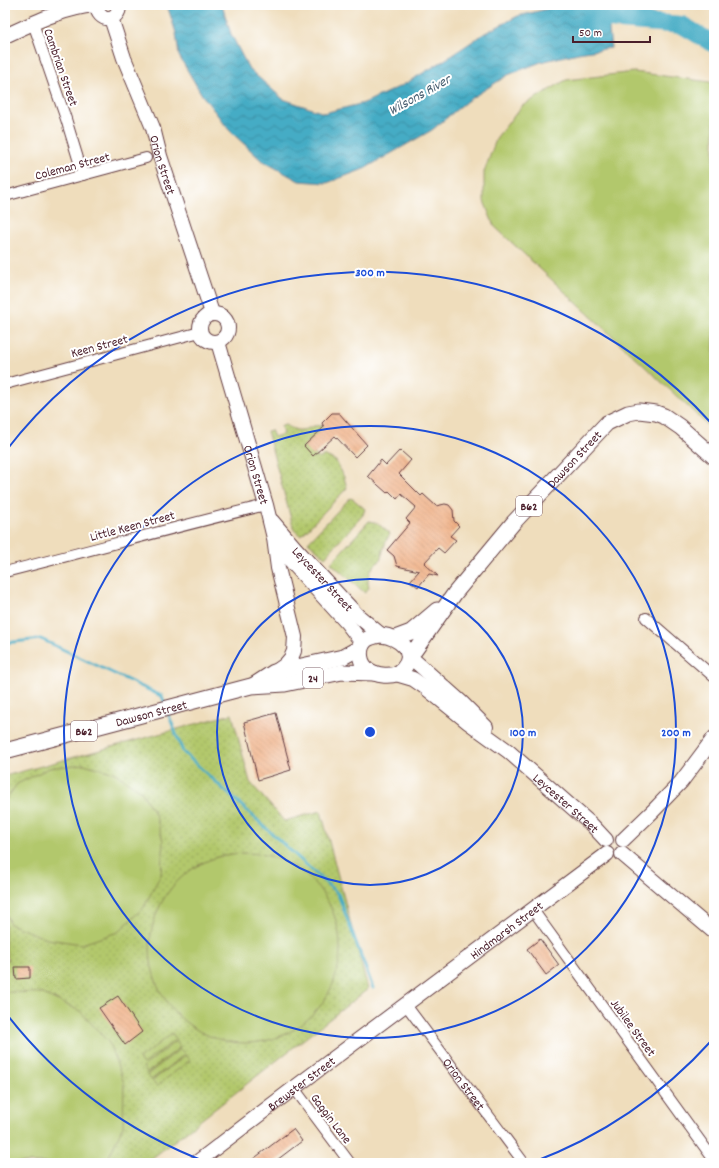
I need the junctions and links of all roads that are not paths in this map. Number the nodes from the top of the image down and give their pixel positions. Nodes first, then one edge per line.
1 (96, 5) edge
2 (119, 5) edge
3 (111, 18) junction
4 (33, 23) junction
5 (5, 36) edge
6 (146, 158) dead end
7 (83, 175) junction
8 (5, 196) edge
9 (212, 314) junction
10 (200, 332) junction
11 (218, 342) junction
12 (5, 384) edge
13 (714, 457) edge
14 (268, 511) junction
15 (274, 538) junction
16 (5, 572) edge
17 (455, 593) junction
18 (646, 618) dead end
19 (388, 637) junction
20 (362, 645) junction
21 (409, 657) junction
22 (274, 672) junction
23 (374, 673) junction
24 (396, 674) junction
25 (714, 677) edge
26 (251, 686) junction
27 (714, 738) edge
28 (5, 751) edge
29 (508, 751) junction
30 (606, 847) junction
31 (622, 847) junction
32 (533, 910) junction
33 (714, 932) edge
34 (406, 1004) junction
35 (294, 1088) junction
36 (714, 1160) edge
37 (196, 1163) edge
38 (350, 1163) edge
39 (524, 1163) edge

1 - 3 street
1 - 4 street
2 - 3 street
3 - 9 street, Orion Street
4 - 5 street
4 - 7 street, Cambrian Street
6 - 7 street, Coleman Street
7 - 8 street, Coleman Street
9 - 10 street
9 - 11 street
10 - 11 street
10 - 12 street, Keen Street
11 - 14 street, Orion Street
13 - 17 main road, Dawson Street / B62
14 - 15 street, Orion Street
14 - 16 street, Little Keen Street
14 - 19 street, Leycester Street
15 - 20 street, Orion Street
15 - 22 street, Orion Street
17 - 19 main road, Dawson Street / B62
17 - 21 main road, Dawson Street / B62
18 - 25 street
19 - 20 main road, B62
19 - 21 main road
20 - 22 main road, Dawson Street / B62
20 - 23 main road
21 - 24 main road, B62
21 - 29 street, Leycester Street
22 - 26 main road, Dawson Street / B62
23 - 24 main road
23 - 26 main road, Dawson Street / 24
24 - 29 street, Leycester Street
26 - 28 main road, Dawson Street / B62
27 - 31 street
29 - 30 street, Leycester Street
30 - 31 street
30 - 31 street
30 - 32 street, Hindmarsh Street
31 - 33 street
32 - 34 street, Hindmarsh Street
32 - 36 street, Jubilee Street
34 - 35 street, Brewster Street
34 - 39 street, Orion Street
35 - 37 street, Brewster Street
35 - 38 street, Gaggin Lane

